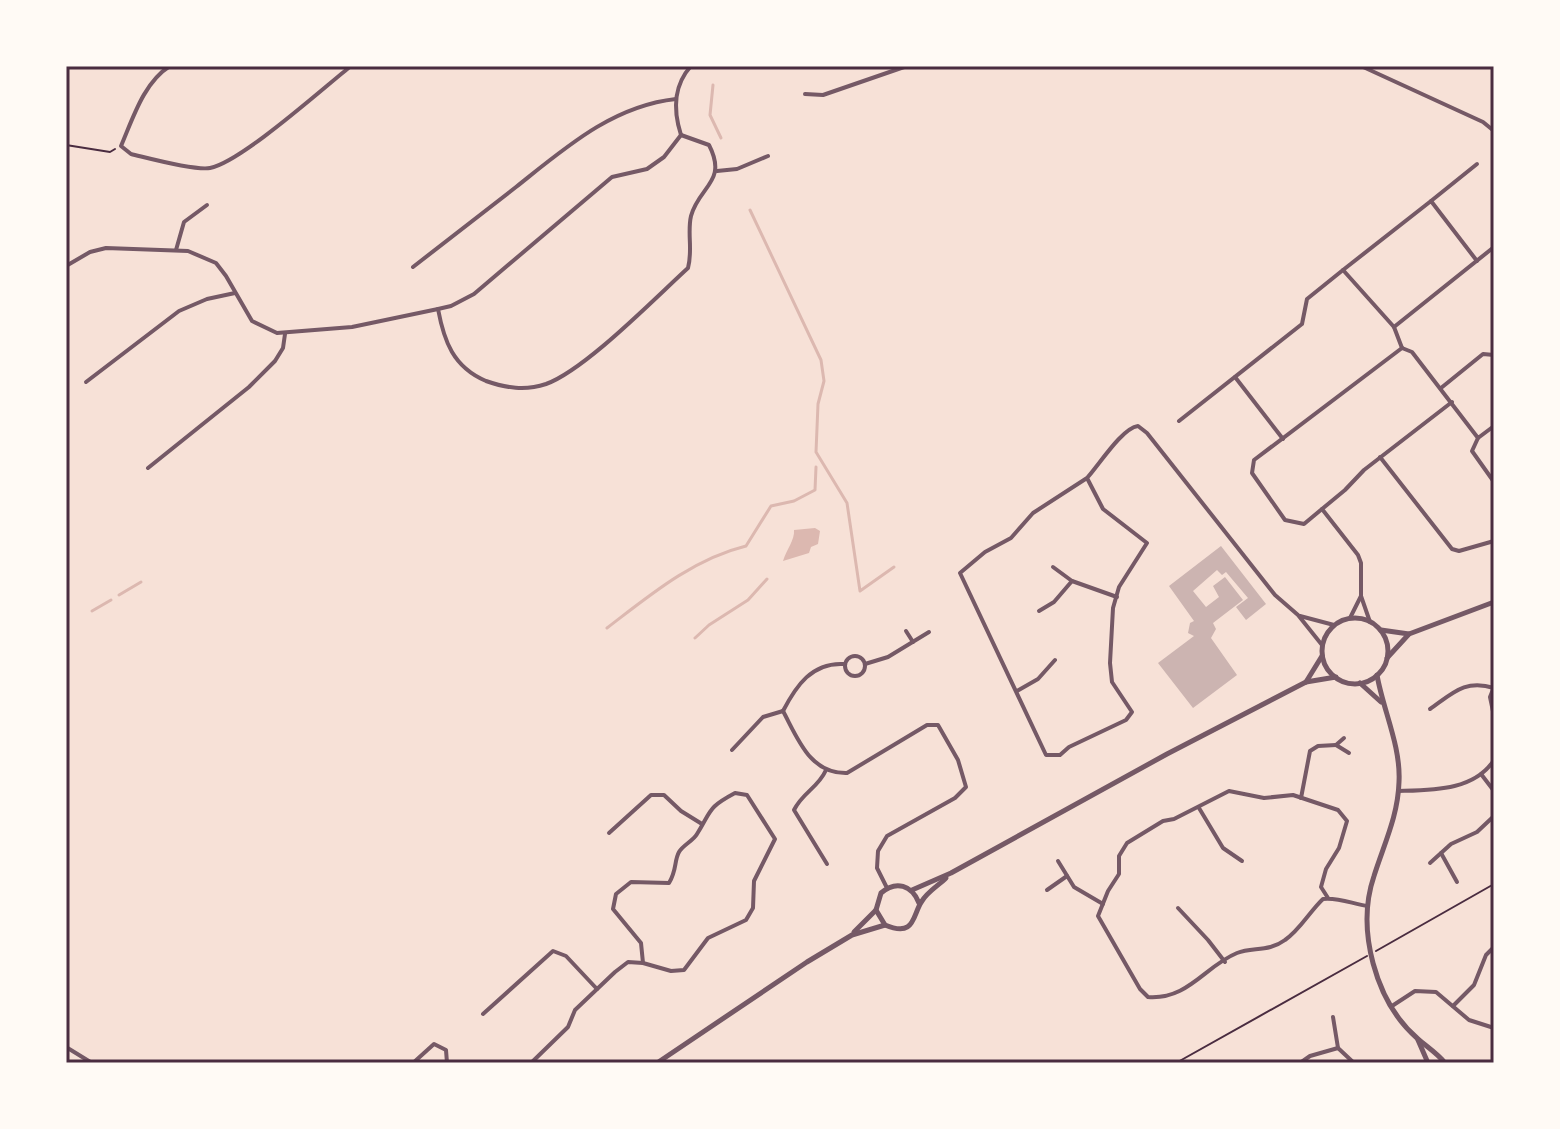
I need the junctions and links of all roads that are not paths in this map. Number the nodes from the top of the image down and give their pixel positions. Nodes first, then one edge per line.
1 (170, 66) edge
2 (351, 66) edge
3 (691, 66) edge
4 (907, 66) edge
5 (1361, 66) edge
6 (805, 94) dead end
7 (676, 99) junction
8 (1494, 131) edge
9 (681, 135) junction
10 (768, 156) dead end
11 (1477, 164) dead end
12 (716, 171) junction
13 (1431, 201) junction
14 (207, 205) dead end
15 (1494, 247) edge
16 (176, 250) junction
17 (1477, 261) junction
18 (66, 266) edge
19 (413, 267) dead end
20 (1343, 270) junction
21 (235, 293) junction
22 (438, 309) junction
23 (1394, 327) junction
24 (285, 334) junction
25 (1402, 348) junction
26 (1494, 355) edge
27 (1235, 377) junction
28 (86, 382) dead end
29 (1441, 388) junction
30 (1452, 402) junction
31 (1179, 421) dead end
32 (1494, 426) edge
33 (1478, 438) junction
34 (1283, 439) junction
35 (1380, 457) junction
36 (148, 468) dead end
37 (1087, 478) junction
38 (1494, 482) edge
39 (1322, 509) junction
40 (1494, 541) edge
41 (1053, 567) dead end
42 (1072, 581) junction
43 (1361, 596) junction
44 (1117, 597) junction
45 (1494, 602) edge
46 (1039, 611) dead end
47 (1298, 615) junction
48 (1350, 618) junction
49 (1370, 622) junction
50 (1334, 625) junction
51 (1380, 630) junction
52 (906, 631) dead end
53 (929, 632) dead end
54 (1409, 634) junction
55 (913, 642) junction
56 (1322, 645) junction
57 (1322, 656) junction
58 (1387, 658) junction
59 (1055, 660) dead end
60 (844, 664) junction
61 (865, 664) junction
62 (1377, 675) junction
63 (1336, 677) junction
64 (1306, 682) junction
65 (1360, 683) junction
66 (1494, 688) edge
67 (1016, 691) junction
68 (1382, 703) junction
69 (1430, 709) dead end
70 (783, 711) junction
71 (1494, 716) edge
72 (1344, 738) dead end
73 (1336, 745) junction
74 (732, 750) dead end
75 (1349, 753) dead end
76 (1494, 760) edge
77 (826, 770) junction
78 (1481, 774) junction
79 (1398, 791) junction
80 (1494, 791) edge
81 (1301, 798) junction
82 (1199, 807) junction
83 (1494, 816) edge
84 (702, 824) junction
85 (609, 833) dead end
86 (1441, 853) junction
87 (1058, 861) dead end
88 (1242, 861) dead end
89 (1430, 863) dead end
90 (827, 864) dead end
91 (951, 873) junction
92 (1067, 876) junction
93 (1457, 882) dead end
94 (887, 888) junction
95 (912, 890) junction
96 (1047, 890) dead end
97 (1328, 898) junction
98 (919, 903) junction
99 (1103, 904) junction
100 (1368, 906) junction
101 (1178, 908) dead end
102 (876, 910) junction
103 (885, 925) junction
104 (852, 935) junction
105 (1494, 947) edge
106 (1225, 962) junction
107 (643, 963) junction
108 (597, 989) junction
109 (1392, 1006) junction
110 (1453, 1006) junction
111 (483, 1014) dead end
112 (1333, 1017) dead end
113 (1494, 1028) edge
114 (1418, 1039) junction
115 (66, 1047) edge
116 (1338, 1048) junction
117 (416, 1062) edge
118 (92, 1063) edge
119 (447, 1063) edge
120 (531, 1063) edge
121 (657, 1063) edge
122 (1300, 1063) edge
123 (1354, 1063) edge
124 (1428, 1063) edge
125 (1445, 1063) edge

1 - 2 street
3 - 7 street
4 - 6 street
5 - 8 street
7 - 9 street
7 - 19 street
9 - 12 street
9 - 22 street
10 - 12 street
11 - 13 street
12 - 22 street
13 - 17 street
13 - 20 street
14 - 16 street
15 - 17 street
16 - 18 street
16 - 21 street
17 - 23 street
20 - 23 street
20 - 27 street
21 - 24 street
21 - 28 street
22 - 24 street
23 - 25 street
24 - 36 street
25 - 29 street
25 - 34 street
26 - 29 street
27 - 31 street
27 - 34 street
29 - 30 street
30 - 33 street
30 - 35 street
32 - 33 street
33 - 38 street
34 - 39 street
35 - 39 street
35 - 40 street
37 - 44 street
37 - 47 street
37 - 67 street
39 - 43 street
41 - 42 street
42 - 44 street
42 - 46 street
43 - 48 street
43 - 49 street
44 - 67 street
45 - 54 street
47 - 50 street
47 - 56 street
48 - 49 street
48 - 50 street
49 - 51 street
50 - 56 street
51 - 54 street
51 - 58 street
52 - 55 street
53 - 55 street
54 - 58 street
55 - 61 street
56 - 57 street
57 - 63 street
57 - 64 street
58 - 62 street
59 - 67 street
60 - 61 street
60 - 61 street
60 - 70 street
62 - 65 street
62 - 68 street
63 - 64 street
63 - 65 street
64 - 91 street
65 - 68 street
66 - 69 street
66 - 71 street
68 - 79 street
70 - 74 street
70 - 77 street
72 - 73 street
73 - 75 street
73 - 81 street
76 - 78 street
77 - 90 street
77 - 94 street
78 - 79 street
78 - 80 street
79 - 100 street
81 - 82 street
81 - 97 street
82 - 88 street
82 - 99 street
83 - 86 street
84 - 85 street
84 - 107 street
84 - 107 street
86 - 89 street
86 - 93 street
87 - 92 street
91 - 95 street
91 - 98 street
92 - 96 street
92 - 99 street
94 - 95 street
94 - 102 street
95 - 98 street
97 - 100 street
97 - 106 street
98 - 103 street
99 - 106 street
100 - 109 street
101 - 106 street
102 - 103 street
102 - 104 street
103 - 104 street
104 - 121 street
105 - 110 street
107 - 108 street
108 - 111 street
108 - 120 street
109 - 110 street
109 - 114 street
110 - 113 street
112 - 116 street
114 - 124 street
114 - 125 street
115 - 118 street
116 - 122 street
116 - 123 street
117 - 119 street

